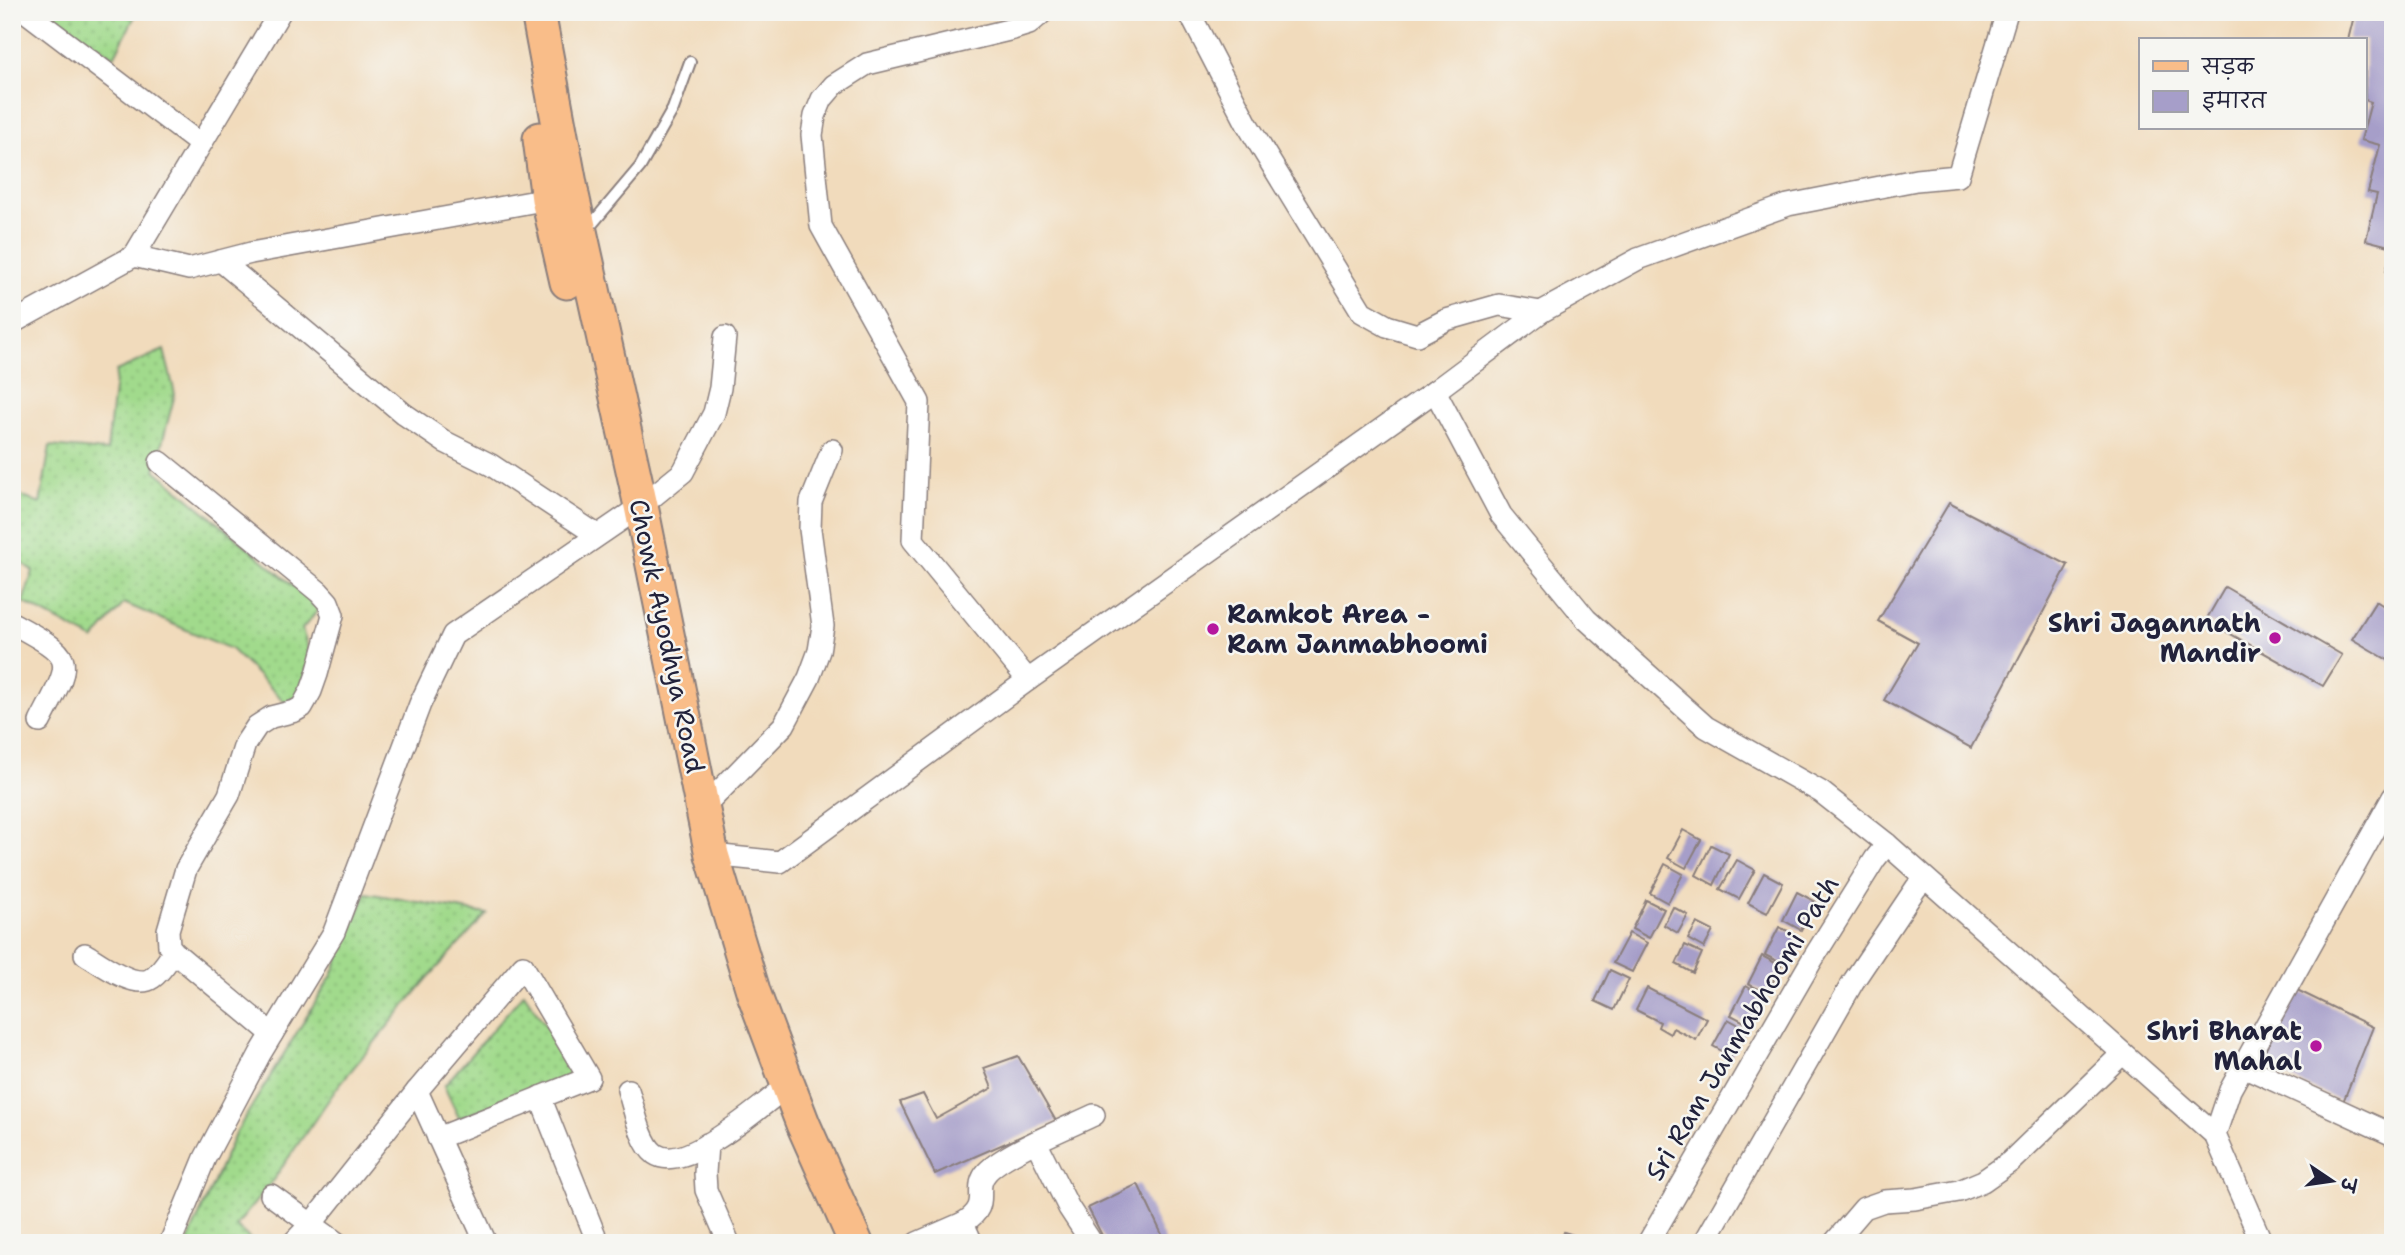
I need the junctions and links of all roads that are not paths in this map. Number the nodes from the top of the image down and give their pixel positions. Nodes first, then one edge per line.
1 (26, 12) edge
2 (280, 12) edge
3 (523, 12) edge
4 (538, 12) edge
5 (1043, 12) edge
6 (1189, 12) edge
7 (2007, 12) edge
8 (691, 62) dead end
9 (200, 144) junction
10 (560, 197) junction
11 (581, 237) junction
12 (134, 256) junction
13 (221, 261) junction
14 (1541, 312) junction
15 (12, 323) edge
16 (725, 337) dead end
17 (1435, 391) junction
18 (832, 450) dead end
19 (160, 462) dead end
20 (620, 520) junction
21 (12, 623) edge
22 (1028, 680) junction
23 (40, 722) dead end
24 (2393, 797) edge
25 (703, 808) junction
26 (1887, 844) junction
27 (712, 855) junction
28 (1925, 879) junction
29 (174, 952) junction
30 (85, 954) dead end
31 (272, 1034) junction
32 (2122, 1054) junction
33 (2243, 1066) junction
34 (628, 1090) dead end
35 (417, 1091) junction
36 (779, 1093) junction
37 (540, 1097) junction
38 (1094, 1115) dead end
39 (2215, 1135) junction
40 (2393, 1135) edge
41 (438, 1138) junction
42 (1035, 1142) junction
43 (707, 1144) junction
44 (271, 1195) dead end
45 (312, 1223) junction
46 (963, 1223) junction
47 (170, 1243) edge
48 (293, 1243) edge
49 (337, 1243) edge
50 (486, 1243) edge
51 (598, 1243) edge
52 (729, 1243) edge
53 (835, 1243) edge
54 (856, 1243) edge
55 (917, 1243) edge
56 (972, 1243) edge
57 (1092, 1243) edge
58 (1648, 1243) edge
59 (1704, 1243) edge
60 (1834, 1243) edge
61 (2262, 1243) edge

1 - 9 street
2 - 9 street
3 - 10 main road
4 - 10 main road, Chowk Ayodhya Road
5 - 22 street
6 - 14 street
7 - 14 street
8 - 11 lane
9 - 12 street
10 - 11 main road, Chowk Ayodhya Road
10 - 13 street
10 - 20 main road
11 - 20 main road, Chowk Ayodhya Road
12 - 13 street
12 - 15 street
13 - 20 street
14 - 17 street
16 - 20 street
17 - 22 street
17 - 26 street
18 - 25 street
19 - 29 street
20 - 25 main road, Chowk Ayodhya Road
20 - 31 street
20 - 36 main road
21 - 23 street
22 - 27 street
24 - 33 street
25 - 27 main road, Chowk Ayodhya Road
26 - 28 street
26 - 58 street, Sri Ram Janmabhoomi Path
27 - 36 main road, Chowk Ayodhya Road
28 - 32 street
28 - 59 street
29 - 30 street
29 - 31 street
31 - 47 street
32 - 39 street
32 - 60 street
33 - 39 street
33 - 40 street
34 - 43 street
35 - 37 street
35 - 41 street
35 - 45 street
36 - 43 street
36 - 53 main road
36 - 54 main road, Chowk Ayodhya Road
37 - 41 street
37 - 51 street
38 - 42 street
39 - 61 street
41 - 50 street
42 - 46 street
42 - 57 street
43 - 52 street
44 - 45 street
45 - 48 street
45 - 49 street
46 - 55 street
46 - 56 street

